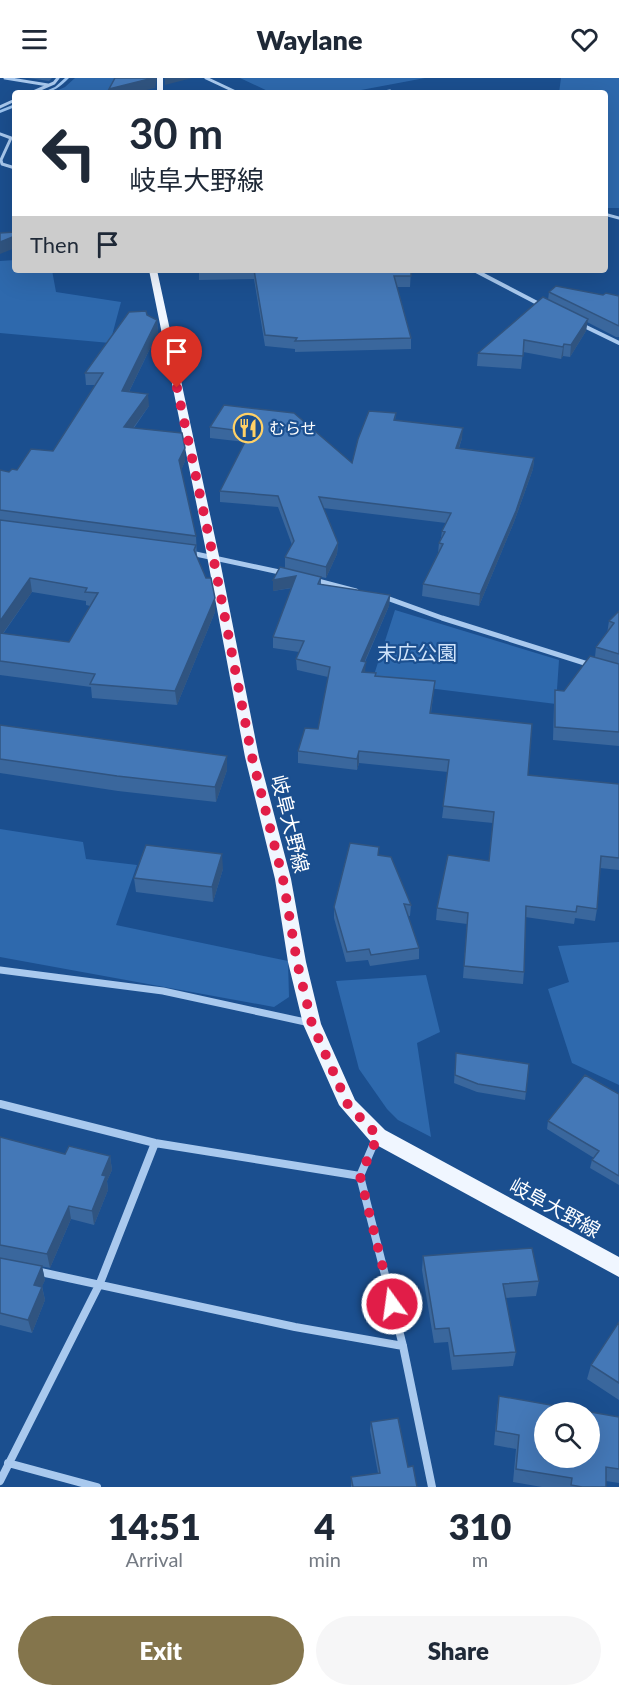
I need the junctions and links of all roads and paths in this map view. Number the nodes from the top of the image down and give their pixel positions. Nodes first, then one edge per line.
1 (5, 78) edge
2 (58, 78) edge
3 (206, 78) edge
4 (48, 86) junction
5 (39, 90) edge
6 (232, 90) edge
7 (0, 134) edge
8 (12, 167) edge
9 (154, 273) edge
10 (480, 273) edge
11 (552, 311) edge
12 (581, 324) edge
13 (619, 343) edge
14 (178, 552) edge
15 (213, 556) junction
16 (291, 575) edge
17 (302, 577) edge
18 (368, 594) edge
19 (380, 596) edge
20 (598, 667) edge
21 (0, 970) edge
22 (312, 1024) junction
23 (0, 1104) edge
24 (378, 1136) junction
25 (155, 1143) junction
26 (360, 1176) junction
27 (22, 1268) edge
28 (619, 1268) edge
29 (100, 1283) junction
30 (403, 1346) junction
31 (8, 1463) junction
32 (0, 1481) edge
33 (97, 1487) edge
34 (432, 1487) edge

1 - 4 street
2 - 4 street
3 - 6 street
4 - 5 street
7 - 8 street
9 - 15 main road, 岐阜大野線
10 - 11 street
12 - 13 street
14 - 15 street
15 - 16 street
15 - 22 main road, 岐阜大野線
17 - 18 street
19 - 20 street
21 - 22 street
22 - 24 main road, 岐阜大野線
23 - 25 street
24 - 26 street
24 - 28 main road, 岐阜大野線
25 - 26 street
25 - 29 street
26 - 30 street
27 - 29 street
29 - 30 street
29 - 31 street
30 - 34 street
31 - 32 street
31 - 33 street

